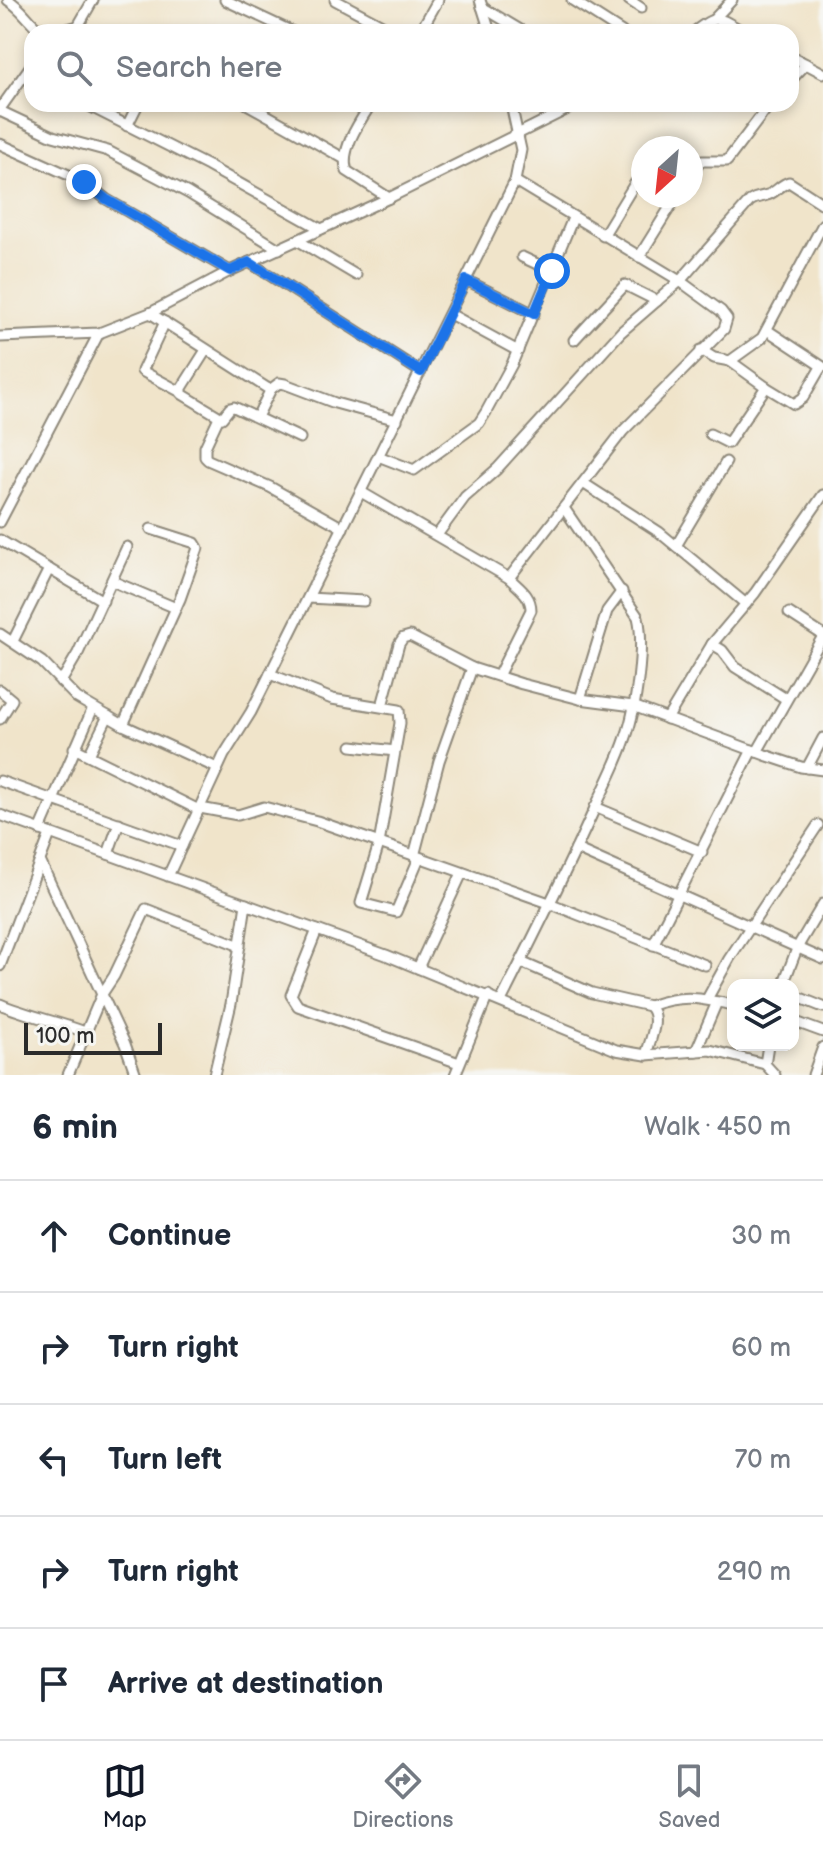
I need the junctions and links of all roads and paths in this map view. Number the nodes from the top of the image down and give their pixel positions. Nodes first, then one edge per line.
1 (8, 0) edge
2 (93, 0) edge
3 (225, 0) edge
4 (335, 0) edge
5 (438, 0) edge
6 (572, 0) edge
7 (629, 0) edge
8 (732, 0) edge
9 (481, 3) edge
10 (641, 8) dead end
11 (715, 18) junction
12 (32, 24) edge
13 (79, 24) edge
14 (276, 24) edge
15 (380, 24) edge
16 (424, 24) edge
17 (488, 24) edge
18 (512, 24) edge
19 (610, 24) edge
20 (703, 24) edge
21 (727, 24) edge
22 (799, 60) edge
23 (806, 64) junction
24 (799, 71) edge
25 (823, 73) edge
26 (24, 76) edge
27 (0, 110) edge
28 (100, 112) edge
29 (134, 112) edge
30 (261, 112) edge
31 (366, 112) edge
32 (513, 112) edge
33 (562, 112) edge
34 (764, 112) edge
35 (127, 126) junction
36 (519, 134) junction
37 (0, 144) edge
38 (345, 159) junction
39 (703, 161) edge
40 (515, 181) junction
41 (631, 190) edge
42 (389, 198) junction
43 (823, 204) edge
44 (670, 208) edge
45 (573, 218) junction
46 (823, 224) edge
47 (321, 229) junction
48 (603, 236) junction
49 (820, 238) edge
50 (297, 240) junction
51 (279, 249) junction
52 (522, 257) dead end
53 (639, 257) junction
54 (249, 262) junction
55 (230, 271) junction
56 (552, 271) junction
57 (356, 275) dead end
58 (466, 280) junction
59 (680, 281) junction
60 (657, 301) junction
61 (150, 313) junction
62 (450, 314) junction
63 (534, 314) junction
64 (165, 322) junction
65 (767, 330) junction
66 (99, 333) junction
67 (0, 337) edge
68 (574, 340) dead end
69 (206, 350) junction
70 (701, 350) junction
71 (518, 351) junction
72 (730, 361) junction
73 (822, 367) edge
74 (421, 372) junction
75 (766, 387) junction
76 (271, 389) junction
77 (181, 392) junction
78 (219, 417) junction
79 (257, 417) junction
80 (397, 420) junction
81 (710, 434) dead end
82 (300, 438) dead end
83 (378, 456) junction
84 (726, 462) dead end
85 (583, 483) junction
86 (361, 492) junction
87 (823, 495) edge
88 (564, 508) junction
89 (0, 522) edge
90 (343, 528) junction
91 (151, 529) dead end
92 (437, 535) junction
93 (0, 540) edge
94 (676, 546) junction
95 (127, 547) dead end
96 (49, 569) junction
97 (509, 578) junction
98 (112, 581) junction
99 (622, 591) junction
100 (308, 598) junction
101 (103, 601) junction
102 (364, 601) dead end
103 (746, 604) junction
104 (176, 608) junction
105 (789, 613) dead end
106 (0, 634) edge
107 (823, 636) edge
108 (13, 641) junction
109 (712, 644) junction
110 (472, 668) junction
111 (270, 674) junction
112 (498, 676) junction
113 (61, 682) junction
114 (0, 690) edge
115 (580, 699) junction
116 (786, 699) junction
117 (382, 706) junction
118 (633, 706) junction
119 (93, 708) junction
120 (108, 716) junction
121 (0, 719) edge
122 (667, 719) junction
123 (123, 725) junction
124 (823, 738) edge
125 (352, 746) dead end
126 (74, 748) junction
127 (395, 751) junction
128 (754, 751) junction
129 (89, 755) junction
130 (217, 768) junction
131 (807, 768) junction
132 (823, 770) edge
133 (0, 781) edge
134 (53, 800) junction
135 (595, 807) junction
136 (199, 809) junction
137 (0, 815) edge
138 (119, 823) junction
139 (818, 825) dead end
140 (45, 832) junction
141 (379, 844) junction
142 (182, 846) junction
143 (576, 849) junction
144 (702, 852) junction
145 (108, 854) junction
146 (417, 857) junction
147 (40, 861) junction
148 (462, 873) junction
149 (168, 876) junction
150 (679, 894) junction
151 (549, 903) junction
152 (246, 904) junction
153 (823, 904) edge
154 (752, 926) junction
155 (317, 930) junction
156 (653, 945) junction
157 (240, 946) junction
158 (798, 946) junction
159 (823, 959) edge
160 (521, 962) junction
161 (705, 965) dead end
162 (0, 966) edge
163 (418, 968) junction
164 (785, 979) edge
165 (102, 994) junction
166 (488, 995) junction
167 (799, 997) edge
168 (501, 1001) junction
169 (712, 1001) junction
170 (0, 1004) edge
171 (727, 1004) edge
172 (649, 1006) junction
173 (823, 1007) edge
174 (799, 1023) edge
175 (85, 1032) junction
176 (823, 1032) edge
177 (823, 1047) edge
178 (696, 1051) junction
179 (767, 1051) edge
180 (646, 1055) junction
181 (765, 1064) junction
182 (457, 1071) edge
183 (68, 1075) edge
184 (136, 1075) edge
185 (214, 1075) edge
186 (775, 1075) edge
187 (813, 1075) edge

1 - 12 street
2 - 13 street
3 - 14 street
4 - 15 street
5 - 16 street
6 - 19 street
7 - 10 street
8 - 11 street
9 - 17 street
9 - 18 street
11 - 20 street
11 - 21 street
22 - 23 street
23 - 24 street
23 - 25 street
26 - 27 street
27 - 51 street
28 - 35 street
29 - 35 street
30 - 38 street
31 - 38 street
32 - 36 street
33 - 36 street
34 - 39 street
35 - 47 street
36 - 40 street
36 - 42 street
37 - 55 street
38 - 42 street
40 - 45 street
40 - 58 street
41 - 48 street
42 - 47 street
43 - 59 street
44 - 53 street
45 - 48 street
45 - 56 street
46 - 49 street
47 - 50 street
48 - 53 street
49 - 65 street
50 - 51 street
50 - 57 street
51 - 54 street
52 - 56 street
53 - 59 street
54 - 55 street
54 - 74 street
55 - 61 street
56 - 63 street
58 - 62 street
58 - 63 street
59 - 60 street
59 - 70 street
60 - 68 street
60 - 92 street
61 - 64 street
61 - 66 street
62 - 71 street
62 - 74 street
63 - 71 street
64 - 69 street
64 - 77 street
65 - 72 street
65 - 73 street
66 - 67 street
66 - 89 street
69 - 76 street
69 - 77 street
70 - 72 street
70 - 85 street
71 - 83 street
72 - 75 street
73 - 75 street
74 - 80 street
75 - 81 street
76 - 79 street
76 - 80 street
77 - 78 street
78 - 79 street
78 - 90 street
79 - 82 street
80 - 83 street
83 - 86 street
84 - 94 street
85 - 88 street
85 - 94 street
86 - 90 street
86 - 92 street
87 - 103 street
88 - 97 street
88 - 99 street
90 - 100 street
91 - 104 street
92 - 97 street
93 - 96 street
94 - 103 street
95 - 98 street
96 - 101 street
96 - 108 street
97 - 112 street
98 - 101 street
98 - 104 street
99 - 115 street
99 - 118 street
100 - 102 street
100 - 111 street
101 - 113 street
103 - 109 street
104 - 123 street
105 - 107 street
106 - 108 street
107 - 116 street
108 - 113 street
109 - 116 street
109 - 122 street
110 - 112 street
110 - 117 street
110 - 146 street
111 - 117 street
111 - 130 street
112 - 115 street
113 - 119 street
114 - 121 street
115 - 118 street
116 - 128 street
117 - 127 street
118 - 122 street
118 - 135 street
119 - 120 street
119 - 126 street
120 - 123 street
120 - 129 street
122 - 128 street
123 - 130 street
124 - 131 street
125 - 127 street
126 - 129 street
126 - 134 street
127 - 141 street
128 - 131 street
128 - 144 street
129 - 136 street
130 - 136 street
131 - 132 street
133 - 134 street
134 - 138 street
134 - 140 street
135 - 143 street
135 - 144 street
136 - 141 street
136 - 142 street
137 - 140 street
138 - 142 street
138 - 145 street
139 - 154 street
140 - 145 street
140 - 147 street
141 - 146 street
141 - 146 street
142 - 149 street
143 - 150 street
143 - 151 street
144 - 150 street
145 - 149 street
146 - 148 street
147 - 162 street
147 - 165 street
148 - 151 street
148 - 163 street
149 - 152 street
150 - 154 street
150 - 156 street
151 - 156 street
151 - 160 street
152 - 155 street
152 - 157 street
153 - 158 street
154 - 158 street
154 - 169 street
155 - 163 street
155 - 182 street
156 - 161 street
157 - 165 street
157 - 185 street
158 - 159 street
158 - 164 street
160 - 168 street
160 - 172 street
163 - 166 street
165 - 175 street
165 - 184 street
166 - 168 street
166 - 182 street
167 - 173 street
168 - 180 street
169 - 171 street
169 - 172 street
169 - 178 street
170 - 175 street
172 - 180 street
174 - 176 street
175 - 183 street
177 - 187 street
178 - 180 street
178 - 181 street
179 - 181 street
181 - 186 street

